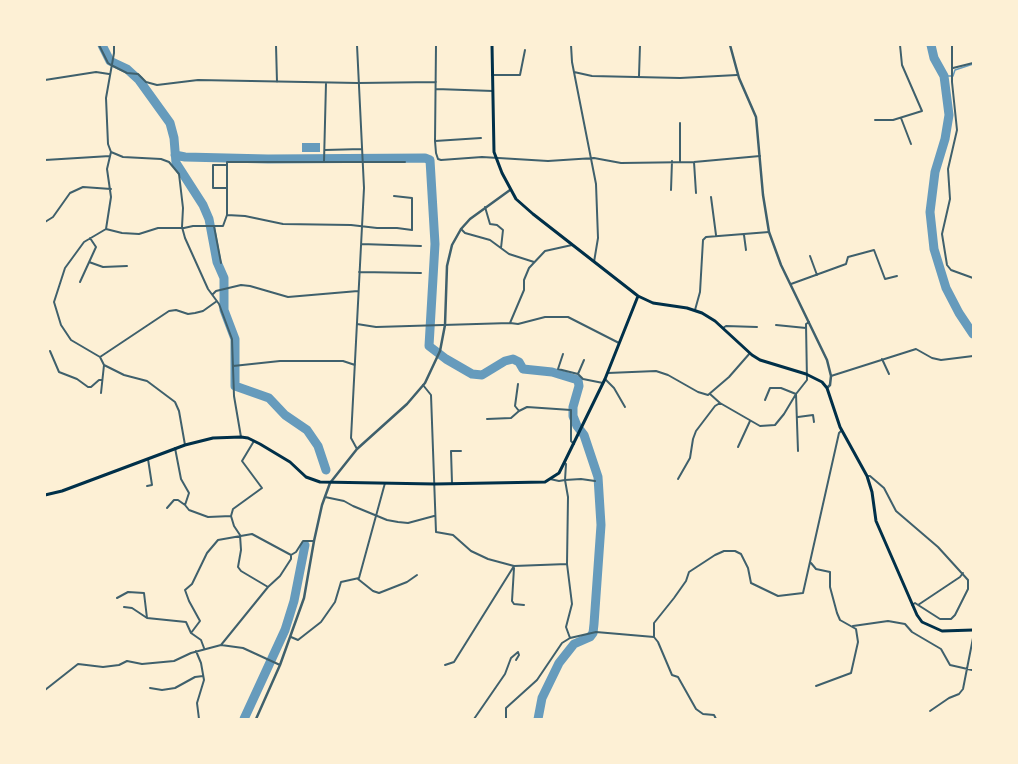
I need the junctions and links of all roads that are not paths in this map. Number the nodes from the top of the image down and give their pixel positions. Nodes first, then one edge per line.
1 (99, 45) edge
2 (114, 45) edge
3 (276, 45) edge
4 (357, 45) edge
5 (436, 45) edge
6 (492, 45) edge
7 (571, 45) edge
8 (640, 45) edge
9 (730, 45) edge
10 (900, 45) edge
11 (952, 45) edge
12 (526, 50) dead end
13 (973, 63) edge
14 (111, 65) junction
15 (953, 68) junction
16 (574, 72) junction
17 (109, 74) junction
18 (492, 75) junction
19 (738, 75) junction
20 (639, 76) junction
21 (45, 80) edge
22 (277, 82) junction
23 (436, 82) junction
24 (326, 83) junction
25 (358, 84) junction
26 (436, 89) junction
27 (493, 91) junction
28 (901, 118) junction
29 (875, 120) dead end
30 (680, 123) dead end
31 (481, 138) dead end
32 (435, 141) junction
33 (911, 144) dead end
34 (362, 149) junction
35 (325, 150) junction
36 (111, 152) junction
37 (110, 156) junction
38 (760, 156) junction
39 (496, 158) junction
40 (591, 159) junction
41 (45, 160) edge
42 (672, 161) junction
43 (680, 161) junction
44 (324, 162) junction
45 (405, 162) dead end
46 (694, 162) junction
47 (362, 163) junction
48 (227, 165) junction
49 (227, 188) junction
50 (111, 189) junction
51 (510, 190) junction
52 (671, 190) dead end
53 (696, 193) dead end
54 (394, 196) dead end
55 (711, 196) dead end
56 (485, 207) junction
57 (227, 215) junction
58 (45, 222) edge
59 (214, 226) junction
60 (363, 226) junction
61 (182, 227) junction
62 (106, 229) junction
63 (461, 229) junction
64 (769, 232) junction
65 (716, 235) junction
66 (744, 235) junction
67 (90, 238) junction
68 (361, 244) junction
69 (573, 244) junction
70 (421, 246) dead end
71 (501, 248) junction
72 (746, 250) dead end
73 (810, 256) dead end
74 (89, 262) junction
75 (534, 262) junction
76 (594, 262) junction
77 (221, 263) dead end
78 (126, 266) dead end
79 (359, 272) junction
80 (421, 273) dead end
81 (817, 276) junction
82 (897, 276) dead end
83 (973, 278) edge
84 (80, 282) dead end
85 (791, 284) junction
86 (358, 291) junction
87 (213, 294) junction
88 (638, 296) junction
89 (217, 301) junction
90 (695, 310) junction
91 (809, 322) junction
92 (510, 323) junction
93 (357, 324) junction
94 (445, 325) junction
95 (776, 325) dead end
96 (758, 327) dead end
97 (723, 328) junction
98 (806, 328) junction
99 (619, 344) junction
100 (50, 351) dead end
101 (750, 352) junction
102 (562, 354) dead end
103 (973, 356) edge
104 (100, 358) junction
105 (882, 359) junction
106 (584, 360) dead end
107 (104, 365) junction
108 (355, 365) junction
109 (232, 366) junction
110 (608, 373) junction
111 (578, 374) junction
112 (806, 374) junction
113 (889, 374) dead end
114 (831, 376) junction
115 (605, 379) junction
116 (102, 380) junction
117 (602, 383) junction
118 (518, 384) dead end
119 (423, 385) junction
120 (827, 388) junction
121 (101, 393) dead end
122 (710, 394) junction
123 (796, 394) junction
124 (765, 400) dead end
125 (720, 403) junction
126 (625, 407) dead end
127 (519, 411) junction
128 (798, 417) junction
129 (487, 419) dead end
130 (750, 421) junction
131 (814, 422) dead end
132 (842, 430) junction
133 (241, 437) junction
134 (254, 441) junction
135 (574, 444) junction
136 (185, 445) junction
137 (738, 447) dead end
138 (175, 448) junction
139 (357, 449) junction
140 (461, 451) dead end
141 (798, 451) dead end
142 (148, 458) junction
143 (564, 463) junction
144 (867, 476) junction
145 (550, 479) junction
146 (678, 479) dead end
147 (565, 480) junction
148 (595, 481) dead end
149 (330, 483) junction
150 (385, 483) junction
151 (452, 483) junction
152 (435, 484) junction
153 (147, 486) dead end
154 (45, 495) edge
155 (325, 497) junction
156 (185, 505) junction
157 (167, 508) dead end
158 (232, 516) junction
159 (377, 516) junction
160 (434, 516) junction
161 (240, 535) junction
162 (314, 541) junction
163 (291, 555) junction
164 (811, 563) junction
165 (567, 564) junction
166 (514, 566) junction
167 (963, 573) junction
168 (417, 575) dead end
169 (358, 579) junction
170 (268, 588) junction
171 (117, 598) dead end
172 (524, 605) dead end
173 (912, 605) junction
174 (918, 605) junction
175 (124, 607) dead end
176 (147, 618) junction
177 (853, 626) junction
178 (973, 630) edge
179 (191, 633) junction
180 (291, 637) junction
181 (654, 637) junction
182 (570, 638) junction
183 (973, 638) edge
184 (221, 646) junction
185 (204, 648) junction
186 (196, 651) junction
187 (516, 660) dead end
188 (280, 665) junction
189 (445, 665) dead end
190 (967, 670) junction
191 (972, 670) edge
192 (203, 676) junction
193 (816, 686) dead end
194 (150, 688) dead end
195 (45, 690) edge
196 (930, 711) dead end
197 (199, 719) edge
198 (256, 719) edge
199 (474, 719) edge
200 (506, 719) edge
201 (716, 719) edge

1 - 14 street
2 - 14 street
3 - 22 street
4 - 25 street
5 - 23 street
6 - 18 main road
7 - 16 street
8 - 20 street
9 - 19 street
10 - 28 street
11 - 15 street
12 - 18 street
13 - 15 street
14 - 17 street
14 - 22 street
15 - 83 street
16 - 20 street
16 - 40 street
17 - 21 street
17 - 36 street
18 - 27 main road
19 - 20 street
19 - 38 street
22 - 24 street
23 - 25 street
23 - 26 street
24 - 25 street
24 - 35 street
25 - 34 street
26 - 27 street
26 - 32 street
27 - 39 main road
28 - 29 street
28 - 33 street
30 - 43 street
31 - 32 street
32 - 39 street
34 - 35 street
34 - 47 street
35 - 44 street
36 - 37 street
36 - 61 street
37 - 41 street
37 - 50 street
38 - 46 street
38 - 64 street
39 - 40 street
39 - 51 main road
40 - 42 street
40 - 76 street
42 - 43 street
42 - 52 street
43 - 46 street
44 - 47 street
44 - 48 street
45 - 47 street
46 - 53 street
47 - 60 street
48 - 49 street
48 - 49 street
49 - 57 street
50 - 58 street
50 - 62 street
51 - 56 street
51 - 69 main road
54 - 60 street
55 - 65 street
56 - 63 street
56 - 71 street
57 - 59 street
57 - 60 street
59 - 61 street
59 - 77 street
60 - 68 street
61 - 62 street
61 - 87 street
62 - 67 street
63 - 71 street
63 - 94 street
64 - 66 street
64 - 85 street
65 - 66 street
65 - 90 street
66 - 72 street
67 - 74 street
67 - 104 street
68 - 70 street
68 - 79 street
69 - 75 street
69 - 76 main road
71 - 75 street
73 - 81 street
74 - 78 street
74 - 84 street
75 - 92 street
76 - 88 main road
79 - 80 street
79 - 86 street
81 - 82 street
81 - 85 street
85 - 91 street
86 - 87 street
86 - 93 street
87 - 89 street
88 - 90 main road
88 - 99 main road
89 - 104 street
89 - 109 street
90 - 97 main road
91 - 98 street
91 - 114 street
92 - 94 street
92 - 99 street
93 - 94 street
93 - 108 street
94 - 119 street
95 - 98 street
96 - 97 street
97 - 101 main road
98 - 112 street
99 - 110 main road
100 - 116 street
101 - 112 main road
101 - 122 street
102 - 111 street
103 - 105 street
104 - 107 street
105 - 113 street
105 - 114 street
106 - 111 street
107 - 116 street
107 - 136 street
108 - 109 street
108 - 139 street
109 - 133 street
110 - 115 main road
110 - 122 street
111 - 117 street
112 - 120 main road
112 - 123 street
114 - 120 street
115 - 117 main road
115 - 126 street
116 - 121 street
117 - 135 main road
118 - 127 street
119 - 139 street
119 - 152 street
120 - 132 main road
122 - 125 street
123 - 124 street
123 - 128 street
123 - 130 street
125 - 130 street
125 - 146 street
127 - 129 street
127 - 135 street
128 - 131 street
128 - 141 street
130 - 137 street
132 - 144 main road
132 - 164 street
133 - 134 main road
133 - 136 main road
134 - 149 main road
134 - 158 street
135 - 143 main road
136 - 138 main road
138 - 142 main road
138 - 156 street
139 - 149 street
140 - 151 street
142 - 153 street
142 - 154 main road
143 - 145 main road
143 - 147 street
144 - 167 street
144 - 173 main road
145 - 147 street
145 - 151 main road
147 - 148 street
147 - 165 street
149 - 150 main road
149 - 155 street
150 - 152 main road
150 - 159 street
151 - 152 main road
152 - 160 street
155 - 159 street
155 - 162 street
156 - 157 street
156 - 158 street
158 - 161 street
159 - 160 street
159 - 169 street
160 - 166 street
161 - 163 street
161 - 170 street
161 - 179 street
162 - 163 street
162 - 180 street
163 - 170 street
164 - 177 street
164 - 181 street
165 - 166 street
165 - 182 street
166 - 172 street
166 - 189 street
167 - 174 street
167 - 174 street
168 - 169 street
169 - 180 street
170 - 184 street
171 - 176 street
173 - 174 street
173 - 178 main road
175 - 176 street
176 - 179 street
177 - 190 street
177 - 193 street
179 - 185 street
180 - 188 street
181 - 182 street
181 - 201 street
182 - 200 street
183 - 190 street
184 - 185 street
184 - 188 street
185 - 186 street
186 - 192 street
186 - 195 street
187 - 199 street
188 - 198 street
190 - 191 street
190 - 196 street
192 - 194 street
192 - 197 street

